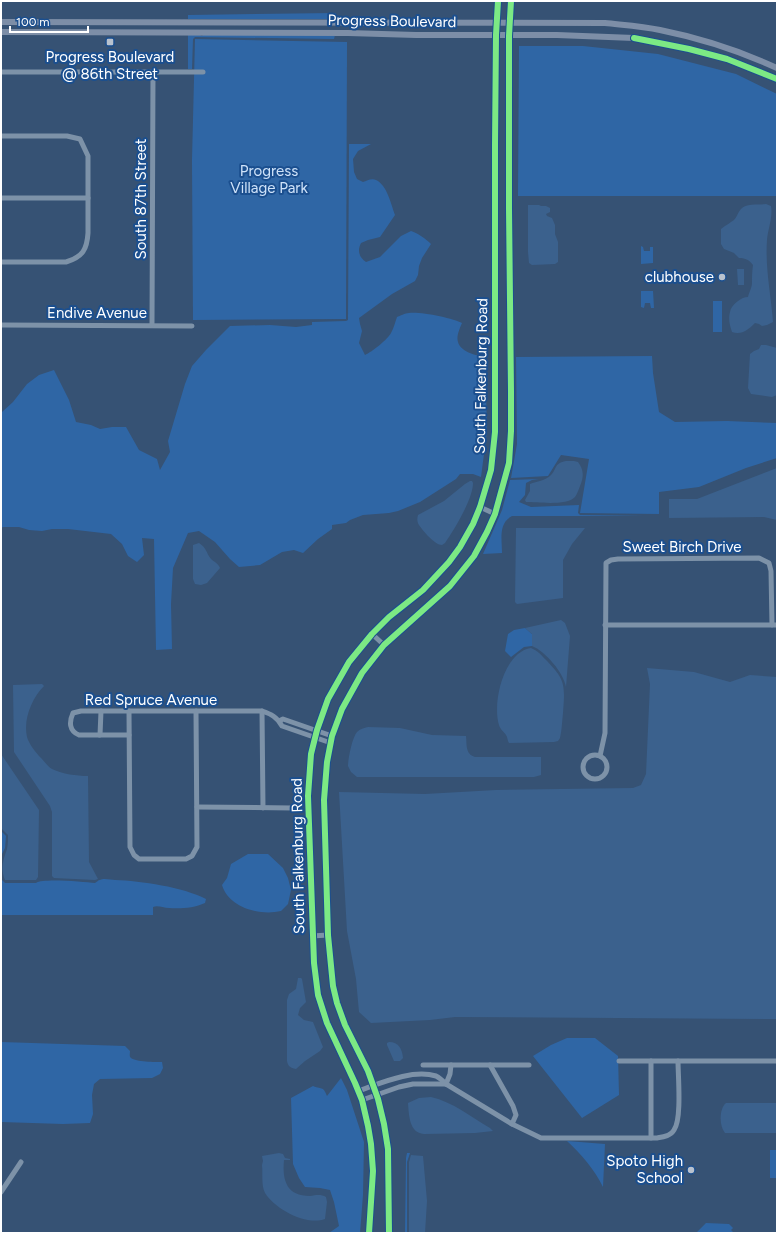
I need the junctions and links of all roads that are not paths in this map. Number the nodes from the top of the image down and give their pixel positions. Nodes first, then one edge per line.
1 (498, 1) edge
2 (511, 1) edge
3 (130, 21) junction
4 (1, 22) edge
5 (184, 22) junction
6 (284, 22) junction
7 (497, 23) junction
8 (510, 23) junction
9 (1, 32) edge
10 (130, 32) junction
11 (202, 32) junction
12 (496, 36) junction
13 (509, 36) junction
14 (777, 68) edge
15 (1, 72) edge
16 (153, 72) junction
17 (203, 72) dead end
18 (777, 79) edge
19 (1, 136) edge
20 (1, 198) edge
21 (88, 198) junction
22 (1, 262) edge
23 (1, 325) edge
24 (152, 325) junction
25 (192, 326) dead end
26 (480, 507) junction
27 (495, 514) junction
28 (606, 625) junction
29 (774, 625) edge
30 (372, 634) junction
31 (384, 645) junction
32 (101, 711) junction
33 (129, 711) junction
34 (196, 711) junction
35 (262, 711) junction
36 (279, 721) junction
37 (293, 722) junction
38 (290, 729) junction
39 (317, 730) junction
40 (100, 735) junction
41 (130, 735) junction
42 (332, 736) junction
43 (315, 737) junction
44 (331, 742) junction
45 (600, 756) junction
46 (197, 807) junction
47 (263, 808) junction
48 (292, 808) dead end
49 (328, 935) junction
50 (312, 936) junction
51 (619, 1061) dead end
52 (651, 1061) junction
53 (678, 1061) junction
54 (777, 1061) edge
55 (423, 1066) dead end
56 (451, 1066) junction
57 (490, 1066) junction
58 (529, 1066) dead end
59 (412, 1075) junction
60 (413, 1084) junction
61 (446, 1084) junction
62 (373, 1085) junction
63 (358, 1091) junction
64 (377, 1095) junction
65 (362, 1100) junction
66 (512, 1124) junction
67 (651, 1138) junction
68 (21, 1162) dead end
69 (1, 1192) edge
70 (369, 1233) edge
71 (388, 1233) edge

1 - 7 street, South Falkenburg Road
2 - 8 street, South Falkenburg Road
3 - 4 main road, Progress Boulevard
3 - 5 main road, Progress Boulevard
3 - 10 main road
5 - 6 main road, Progress Boulevard
5 - 11 main road
6 - 7 main road, Progress Boulevard
6 - 11 main road
7 - 8 main road, Progress Boulevard
7 - 12 street, South Falkenburg Road
8 - 13 street, South Falkenburg Road
8 - 14 main road, Progress Boulevard
9 - 10 main road, Progress Boulevard
10 - 11 main road, Progress Boulevard
11 - 12 main road, Progress Boulevard
12 - 13 main road, Progress Boulevard
12 - 26 street, South Falkenburg Road
13 - 18 main road, Progress Boulevard
13 - 27 street, South Falkenburg Road
15 - 16 street
16 - 17 street
16 - 24 street, South 87th Street
19 - 21 street
20 - 21 street
21 - 22 street
23 - 24 street, Endive Avenue
24 - 25 street, Endive Avenue
26 - 27 street
26 - 30 street, South Falkenburg Road
27 - 31 street, South Falkenburg Road
28 - 29 street
28 - 29 street, Sweet Birch Drive
28 - 45 street, Sweet Birch Drive
30 - 31 street
30 - 39 street, South Falkenburg Road
31 - 42 street, South Falkenburg Road
32 - 33 street, Red Spruce Avenue
32 - 40 street
32 - 40 street, Red Spruce Avenue
33 - 34 street, Red Spruce Avenue
33 - 41 street
34 - 35 street, Red Spruce Avenue
34 - 46 street
35 - 36 street
35 - 47 street
36 - 37 street
36 - 38 street
37 - 38 street
37 - 39 street
38 - 43 street
39 - 42 street
39 - 43 street, South Falkenburg Road
40 - 41 street, Red Spruce Avenue
41 - 46 street
42 - 44 street, South Falkenburg Road
43 - 44 street
43 - 50 street, South Falkenburg Road
44 - 49 street, South Falkenburg Road
45 - 45 street
46 - 47 street
47 - 48 street
49 - 50 street
49 - 62 street, South Falkenburg Road
50 - 63 street, South Falkenburg Road
51 - 52 street
52 - 53 street
52 - 67 street
53 - 54 street
53 - 67 street
55 - 56 street
56 - 57 street
56 - 61 street
57 - 58 street
57 - 66 street
59 - 60 street
59 - 61 street
59 - 62 street
60 - 61 street
60 - 64 street
61 - 66 street
62 - 63 street
62 - 64 street, South Falkenburg Road
63 - 65 street, South Falkenburg Road
64 - 65 street
64 - 71 street, South Falkenburg Road
65 - 70 street, South Falkenburg Road
66 - 67 street
68 - 69 street

